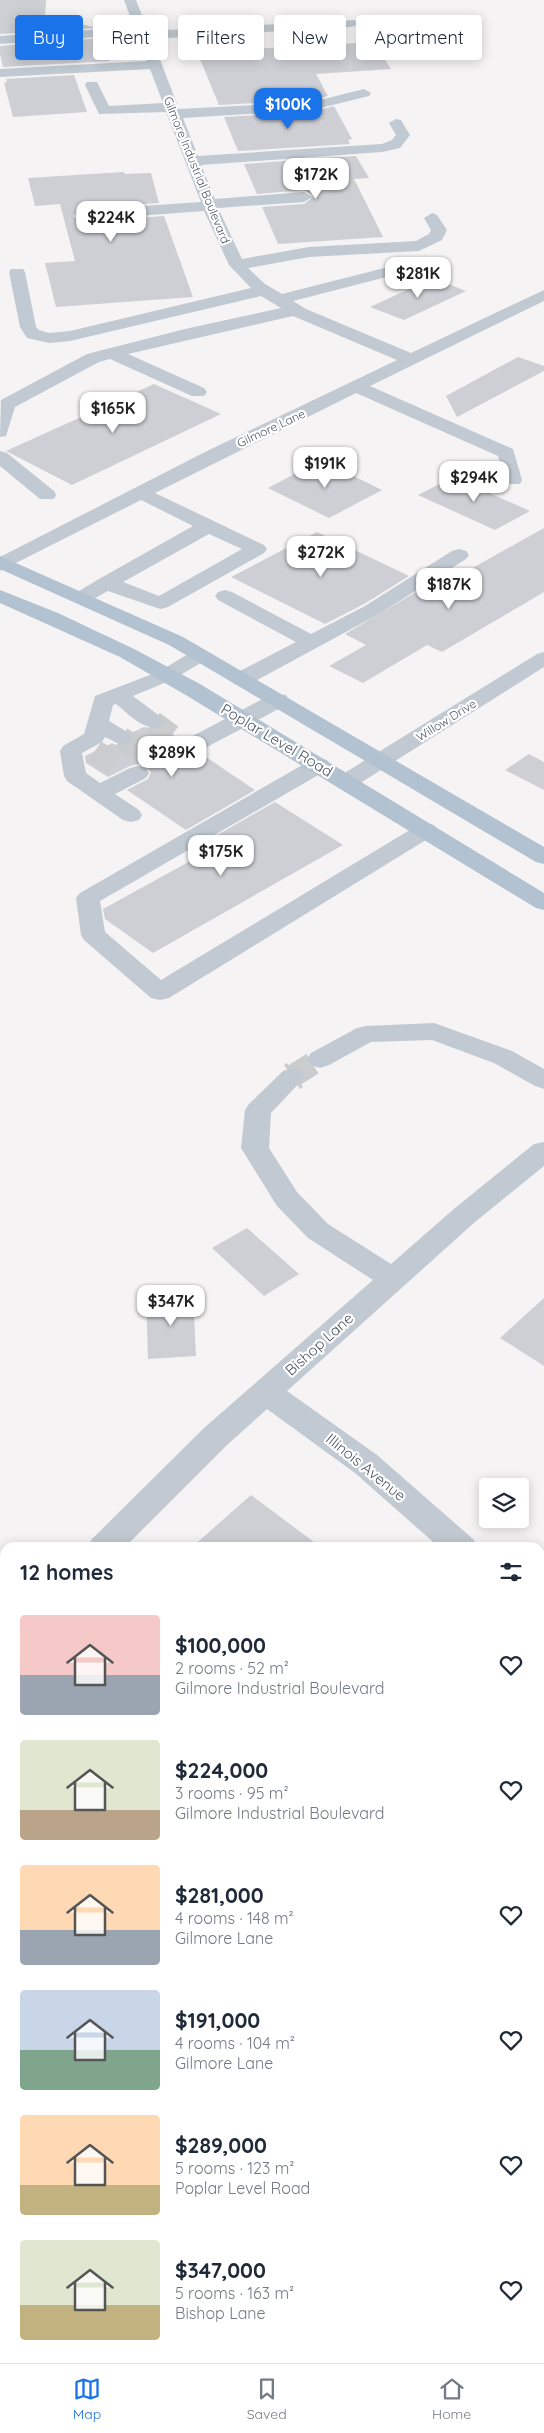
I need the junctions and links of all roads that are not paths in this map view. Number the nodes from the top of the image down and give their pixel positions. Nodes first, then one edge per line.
1 (130, 0) edge
2 (138, 15) edge
3 (350, 23) dead end
4 (168, 25) edge
5 (93, 30) edge
6 (0, 40) edge
7 (154, 60) edge
8 (156, 65) junction
9 (0, 73) edge
10 (92, 85) dead end
11 (364, 93) dead end
12 (173, 110) junction
13 (396, 123) dead end
14 (193, 161) junction
15 (304, 197) dead end
16 (210, 205) junction
17 (83, 215) dead end
18 (432, 218) dead end
19 (237, 265) junction
20 (396, 270) dead end
21 (17, 272) dead end
22 (264, 290) junction
23 (544, 295) edge
24 (279, 300) junction
25 (296, 310) junction
26 (112, 353) junction
27 (410, 359) junction
28 (356, 386) junction
29 (198, 392) dead end
30 (0, 432) edge
31 (0, 457) edge
32 (513, 480) dead end
33 (141, 493) junction
34 (47, 495) dead end
35 (208, 526) junction
36 (459, 555) dead end
37 (1, 564) edge
38 (106, 583) junction
39 (0, 596) edge
40 (225, 596) dead end
41 (81, 598) junction
42 (313, 643) junction
43 (200, 654) junction
44 (544, 658) edge
45 (167, 675) junction
46 (242, 679) junction
47 (118, 695) junction
48 (278, 700) junction
49 (243, 719) junction
50 (153, 722) tunnel mouth
51 (97, 723) junction
52 (121, 738) tunnel mouth
53 (167, 758) dead end
54 (383, 760) junction
55 (319, 765) junction
56 (129, 772) dead end
57 (346, 782) junction
58 (100, 793) junction
59 (131, 815) dead end
60 (426, 830) junction
61 (544, 856) edge
62 (544, 903) edge
63 (320, 1060) tunnel mouth
64 (292, 1077) tunnel mouth
65 (544, 1080) edge
66 (544, 1151) edge
67 (393, 1279) junction
68 (266, 1392) junction
69 (109, 1542) edge
70 (455, 1542) edge

1 - 2 street, Gilmore Industrial Boulevard
3 - 4 street
5 - 6 street
7 - 8 street, Gilmore Industrial Boulevard
8 - 9 street
8 - 12 street, Gilmore Industrial Boulevard
10 - 12 street
11 - 12 street
12 - 14 street, Gilmore Industrial Boulevard
13 - 14 street
14 - 16 street, Gilmore Industrial Boulevard
15 - 16 street
16 - 17 street
16 - 19 street, Gilmore Industrial Boulevard
18 - 19 street
19 - 22 street, Gilmore Industrial Boulevard
20 - 24 street
21 - 22 street
22 - 24 street, Gilmore Industrial Boulevard
23 - 27 street, Gilmore Lane
24 - 25 street, Gilmore Industrial Boulevard
25 - 26 street
25 - 27 street, Gilmore Industrial Boulevard
26 - 29 street
26 - 30 street
27 - 28 street, Gilmore Lane
28 - 32 street
28 - 33 street, Gilmore Lane
31 - 34 street
33 - 35 street
33 - 37 street, Gilmore Lane
35 - 38 street
35 - 38 street
36 - 42 street
37 - 41 main road
38 - 41 street
39 - 45 main road, Poplar Level Road
40 - 42 street
41 - 43 main road
42 - 46 street
43 - 45 street
43 - 46 main road
44 - 54 street, Willow Drive
45 - 47 street
45 - 49 main road, Poplar Level Road
46 - 48 main road
47 - 50 street
47 - 51 street
48 - 49 street
48 - 54 main road
49 - 53 street
49 - 55 main road, Poplar Level Road
51 - 52 street
51 - 58 street
54 - 57 street, Willow Drive
54 - 61 main road
55 - 57 main road, Poplar Level Road
55 - 60 street
56 - 58 street
57 - 60 main road, Poplar Level Road
58 - 59 street
60 - 62 main road, Poplar Level Road
63 - 65 street
64 - 67 street
66 - 67 street, Bishop Lane
67 - 68 street, Bishop Lane
68 - 69 street, Bishop Lane
68 - 70 street, Illinois Avenue

